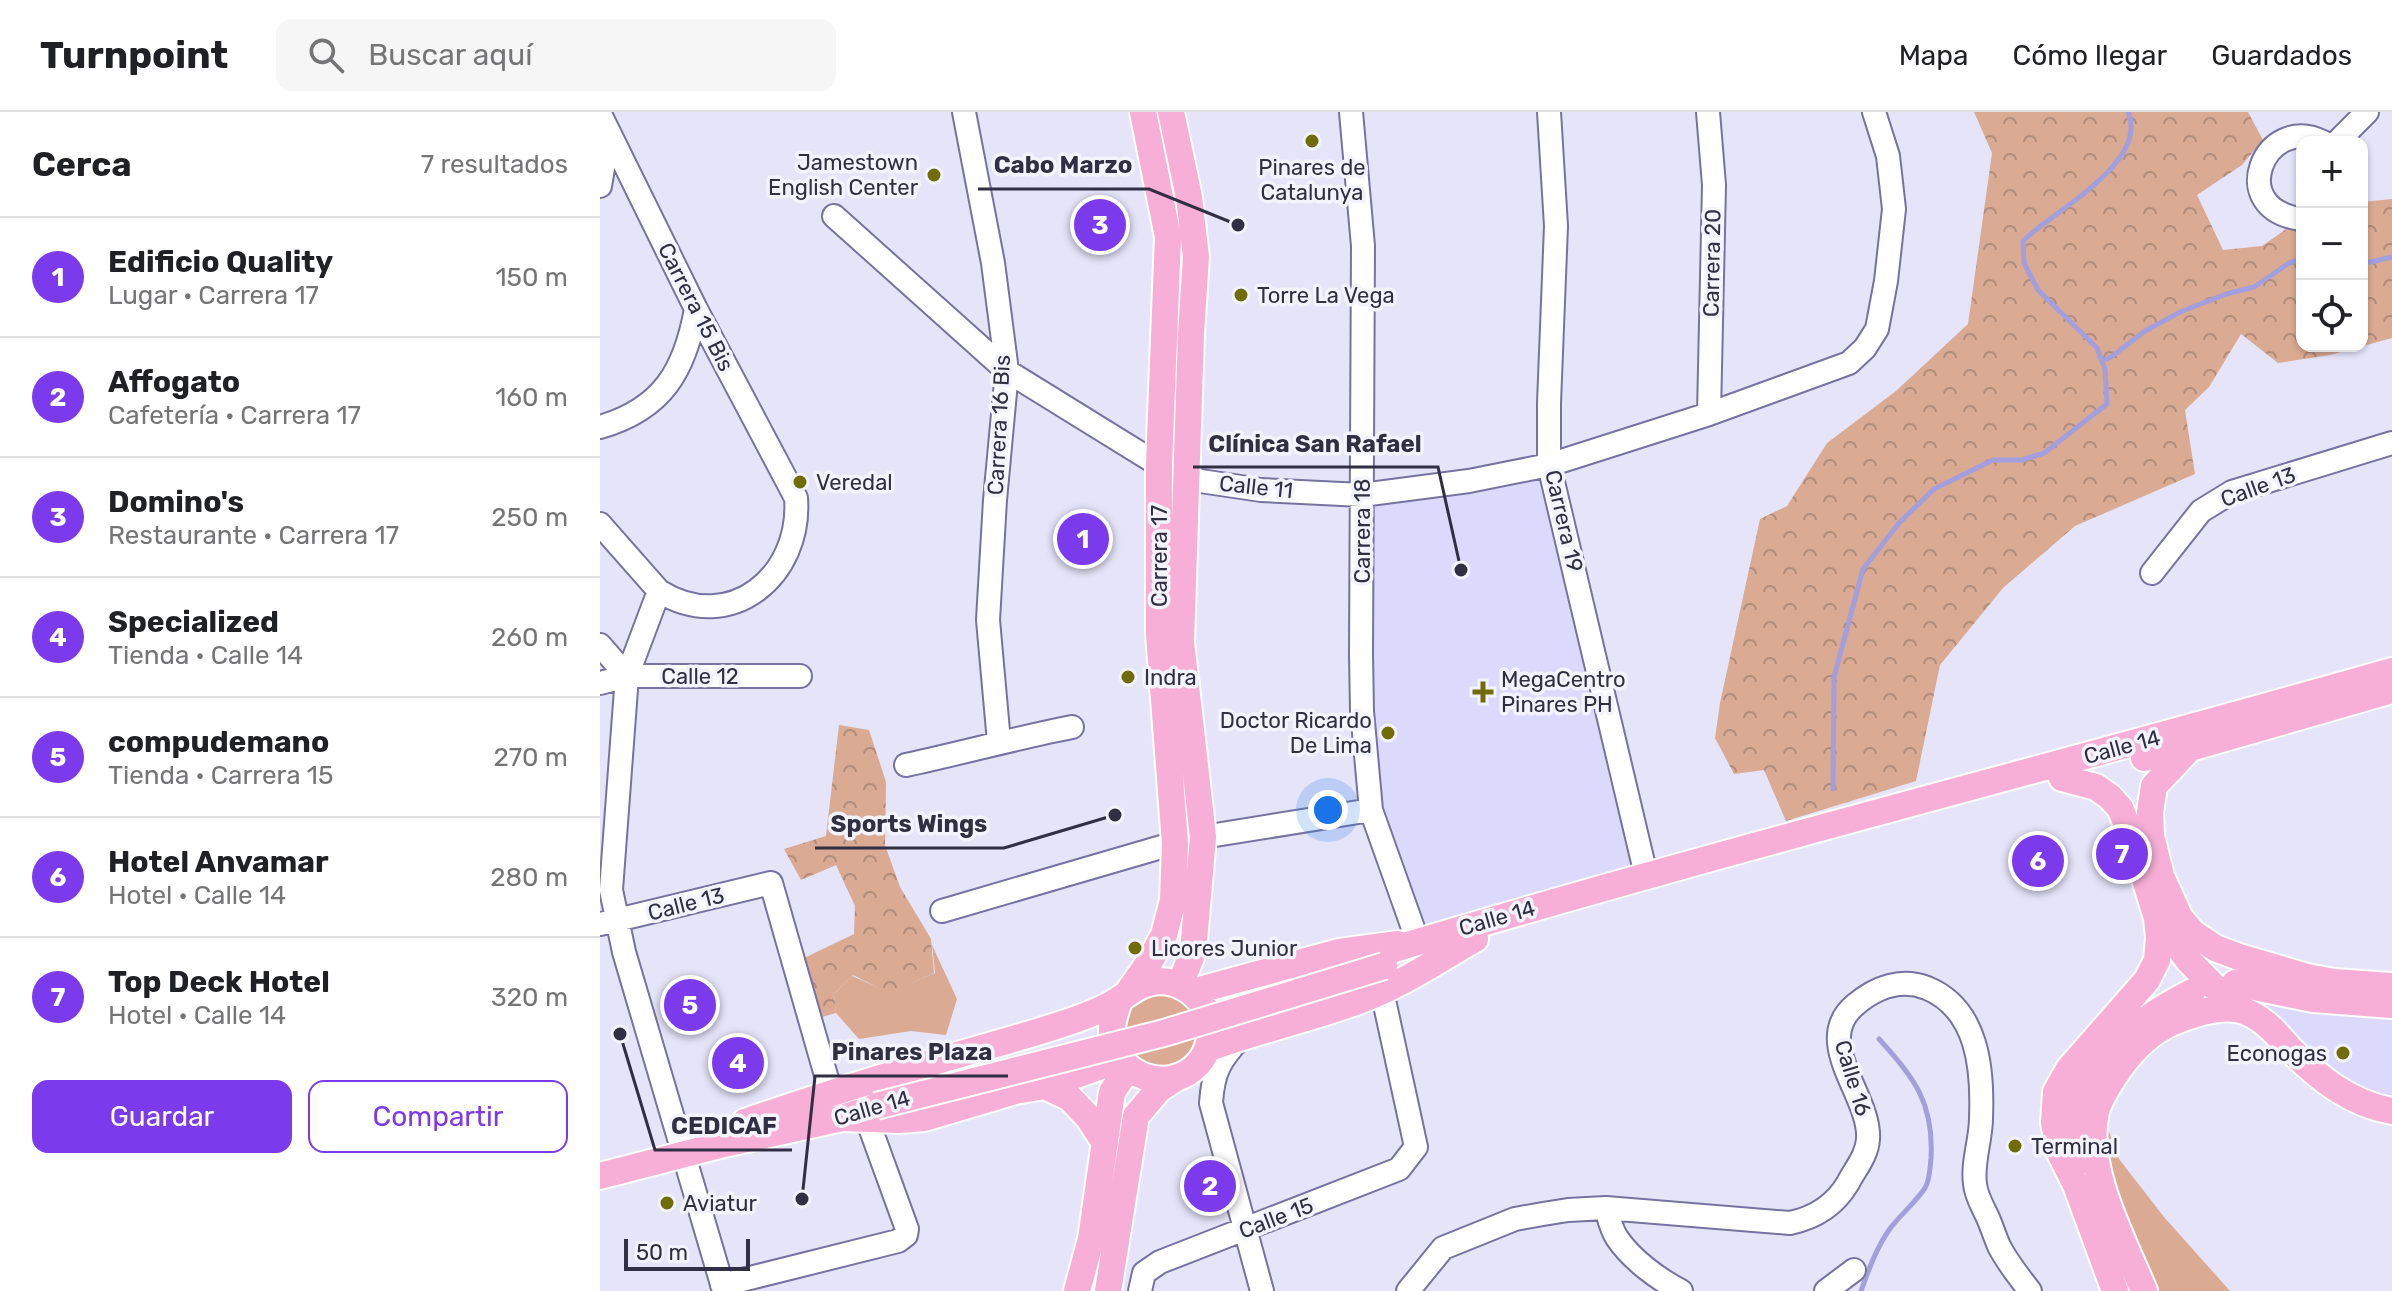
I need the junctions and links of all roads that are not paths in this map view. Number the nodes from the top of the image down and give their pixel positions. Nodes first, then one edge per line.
1 (964, 112) edge
2 (1143, 112) edge
3 (1171, 112) edge
4 (1351, 112) edge
5 (1549, 112) edge
6 (1708, 112) edge
7 (1874, 112) edge
8 (2367, 112) edge
9 (604, 123) edge
10 (2308, 136) edge
11 (2343, 136) edge
12 (600, 186) edge
13 (834, 216) dead end
14 (2296, 218) edge
15 (696, 309) junction
16 (1007, 371) junction
17 (1709, 414) junction
18 (600, 427) edge
19 (2392, 443) edge
20 (1159, 465) junction
21 (1549, 465) junction
22 (1187, 479) junction
23 (1362, 495) junction
24 (600, 524) edge
25 (2152, 573) dead end
26 (659, 591) junction
27 (600, 645) edge
28 (2392, 671) edge
29 (627, 676) junction
30 (800, 676) dead end
31 (600, 683) edge
32 (2392, 690) edge
33 (1072, 727) dead end
34 (999, 742) junction
35 (2190, 748) junction
36 (2125, 754) junction
37 (906, 765) dead end
38 (2062, 778) junction
39 (2154, 786) junction
40 (1371, 810) junction
41 (1203, 837) junction
42 (1175, 843) junction
43 (1646, 875) junction
44 (942, 911) dead end
45 (2157, 918) junction
46 (609, 922) edge
47 (1418, 942) junction
48 (1382, 970) junction
49 (2392, 986) edge
50 (1186, 988) junction
51 (2192, 992) dead end
52 (1124, 995) junction
53 (2235, 996) junction
54 (2392, 1005) edge
55 (1242, 1036) junction
56 (1207, 1049) junction
57 (1125, 1064) junction
58 (1176, 1078) junction
59 (1045, 1086) junction
60 (831, 1093) junction
61 (864, 1108) junction
62 (2392, 1111) edge
63 (745, 1122) junction
64 (1105, 1143) junction
65 (681, 1147) junction
66 (600, 1159) edge
67 (600, 1176) edge
68 (2076, 1185) junction
69 (1606, 1208) junction
70 (1245, 1231) junction
71 (1854, 1270) dead end
72 (723, 1288) edge
73 (1140, 1290) edge
74 (1077, 1291) edge
75 (1108, 1291) edge
76 (1262, 1291) edge
77 (1408, 1291) edge
78 (1681, 1291) edge
79 (1826, 1291) edge
80 (2030, 1291) edge
81 (2115, 1291) edge
82 (2144, 1291) edge

1 - 16 street, Carrera 16 Bis
2 - 20 main road, Carrera 17
3 - 22 main road, Carrera 17
4 - 23 street, Carrera 18
5 - 21 street, Carrera 19
6 - 17 street, Carrera 20
7 - 17 street, Calle 11
8 - 11 street
9 - 12 street
9 - 15 street, Carrera 15 Bis
10 - 14 street
13 - 16 street, Calle 11
15 - 18 street
15 - 26 street, Carrera 15 Bis
16 - 20 street, Calle 11
16 - 34 street, Carrera 16 Bis
17 - 21 street, Calle 11
19 - 25 street, Calle 13
20 - 22 street, Calle 11
20 - 42 main road, Carrera 17
21 - 23 street, Calle 11
21 - 43 street, Carrera 19
22 - 23 street, Calle 11
22 - 41 main road, Carrera 17
23 - 40 street, Carrera 18
24 - 26 street
26 - 29 street
27 - 29 street
28 - 36 main road, Calle 14
29 - 30 street, Calle 12
29 - 31 street, Calle 12
29 - 46 street
32 - 35 main road, Calle 14
33 - 34 street
34 - 37 street
35 - 36 main road, Calle 14
35 - 39 main road
36 - 38 main road, Calle 14
36 - 39 main road
36 - 43 main road, Calle 14
38 - 45 main road
38 - 48 main road, Calle 14
39 - 49 main road
40 - 41 street
40 - 47 street, Carrera 18
41 - 50 main road, Carrera 17
42 - 44 street
42 - 52 main road, Carrera 17
43 - 47 main road, Calle 14
45 - 53 main road
45 - 68 main road
46 - 60 street, Calle 13
46 - 65 street
47 - 48 main road, Calle 14
47 - 50 main road
48 - 55 main road
48 - 61 main road, Calle 14, bridge
48 - 70 street, Calle 15
50 - 52 main road
50 - 56 main road
51 - 68 main road
52 - 57 main road
52 - 60 main road
53 - 54 main road
53 - 62 main road
53 - 82 main road
55 - 56 main road
55 - 70 street
56 - 58 main road
57 - 58 main road
57 - 59 main road
57 - 64 main road
58 - 75 main road
59 - 61 main road
59 - 64 main road
60 - 63 main road
61 - 63 main road, Calle 14
61 - 65 main road, Calle 14
61 - 72 street
63 - 65 main road, Calle 14
64 - 74 main road
65 - 66 main road, Calle 14
65 - 67 main road, Calle 14
65 - 72 street
68 - 81 main road
69 - 77 street, Calle 16
69 - 78 street
69 - 80 street, Calle 16
70 - 73 street, Calle 15
70 - 76 street
71 - 79 street

